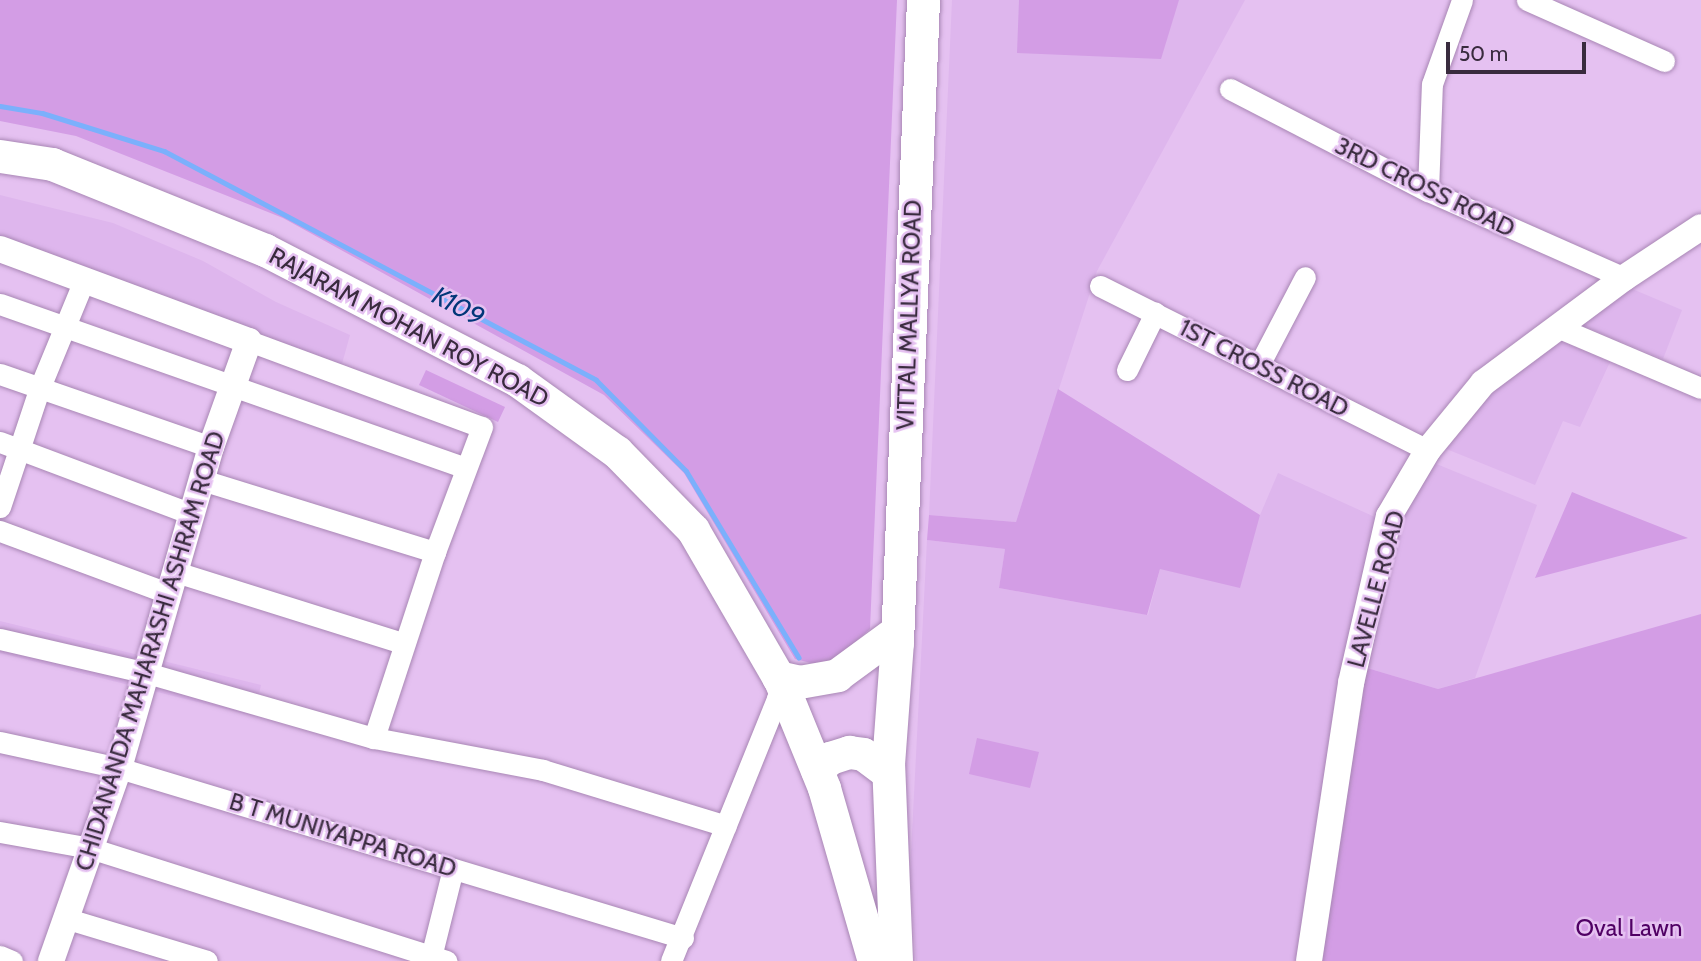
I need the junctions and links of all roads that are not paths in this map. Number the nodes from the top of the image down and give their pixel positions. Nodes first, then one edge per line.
1 (923, 0) edge
2 (1462, 0) edge
3 (1527, 0) edge
4 (1664, 61) dead end
5 (1230, 89) dead end
6 (0, 156) edge
7 (1428, 191) junction
8 (1701, 227) edge
9 (0, 248) edge
10 (1305, 277) dead end
11 (1624, 278) junction
12 (84, 280) junction
13 (1100, 286) dead end
14 (0, 304) edge
15 (1155, 313) junction
16 (65, 327) junction
17 (1557, 327) junction
18 (249, 341) junction
19 (1259, 365) junction
20 (1127, 370) dead end
21 (0, 374) edge
22 (40, 387) junction
23 (232, 387) junction
24 (1701, 388) edge
25 (9, 445) edge
26 (211, 447) junction
27 (1428, 450) junction
28 (464, 467) junction
29 (202, 480) junction
30 (0, 508) edge
31 (192, 514) junction
32 (0, 531) edge
33 (435, 552) junction
34 (173, 583) junction
35 (897, 636) junction
36 (0, 639) edge
37 (404, 643) junction
38 (147, 673) junction
39 (783, 685) junction
40 (374, 738) junction
41 (0, 742) edge
42 (119, 768) junction
43 (817, 770) junction
44 (888, 773) junction
45 (726, 826) junction
46 (0, 832) edge
47 (90, 848) junction
48 (453, 869) junction
49 (68, 919) junction
50 (683, 938) junction
51 (0, 956) edge
52 (437, 959) edge
53 (12, 961) edge
54 (51, 961) edge
55 (207, 961) edge
56 (671, 961) edge
57 (874, 961) edge
58 (896, 961) edge
59 (1309, 961) edge

1 - 35 main road, VITTAL MALLYA ROAD
2 - 7 street
3 - 4 street
5 - 7 street, 3RD CROSS ROAD
6 - 39 main road, RAJARAM MOHAN ROY ROAD
7 - 11 street, 3RD CROSS ROAD
8 - 11 street, LAVELLE ROAD
9 - 12 street
10 - 19 street
11 - 17 street, LAVELLE ROAD
12 - 16 street
12 - 18 street
13 - 15 street, 1ST CROSS ROAD
14 - 16 street
15 - 19 street, 1ST CROSS ROAD
15 - 20 street
16 - 22 street
16 - 23 street
17 - 24 street
17 - 27 street, LAVELLE ROAD
18 - 23 street, CHIDANANDA MAHARASHI ASHRAM ROAD
18 - 28 street
19 - 27 street, 1ST CROSS ROAD
21 - 22 street
22 - 25 street
22 - 26 street
23 - 26 street, CHIDANANDA MAHARASHI ASHRAM ROAD
23 - 28 street
25 - 30 street
25 - 31 street
26 - 29 street, CHIDANANDA MAHARASHI ASHRAM ROAD
27 - 59 street, LAVELLE ROAD
28 - 33 street
29 - 31 street, CHIDANANDA MAHARASHI ASHRAM ROAD
29 - 33 street
31 - 34 street, CHIDANANDA MAHARASHI ASHRAM ROAD
32 - 34 street
33 - 37 street
34 - 37 street
34 - 38 street, CHIDANANDA MAHARASHI ASHRAM ROAD
35 - 39 main road
35 - 44 main road
36 - 38 street
37 - 40 street
38 - 40 street
38 - 42 street, CHIDANANDA MAHARASHI ASHRAM ROAD
39 - 43 main road, RAJARAM MOHAN ROY ROAD
39 - 45 street
40 - 45 street
41 - 42 street, B T MUNIYAPPA ROAD
42 - 47 street, CHIDANANDA MAHARASHI ASHRAM ROAD
42 - 48 street, B T MUNIYAPPA ROAD
43 - 44 main road
43 - 57 main road, RAJARAM MOHAN ROY ROAD
44 - 58 main road
45 - 50 street
46 - 47 street
47 - 49 street, CHIDANANDA MAHARASHI ASHRAM ROAD
47 - 52 street
48 - 50 street, B T MUNIYAPPA ROAD
48 - 52 street
49 - 54 street, CHIDANANDA MAHARASHI ASHRAM ROAD
49 - 55 street
50 - 56 street
51 - 53 street

